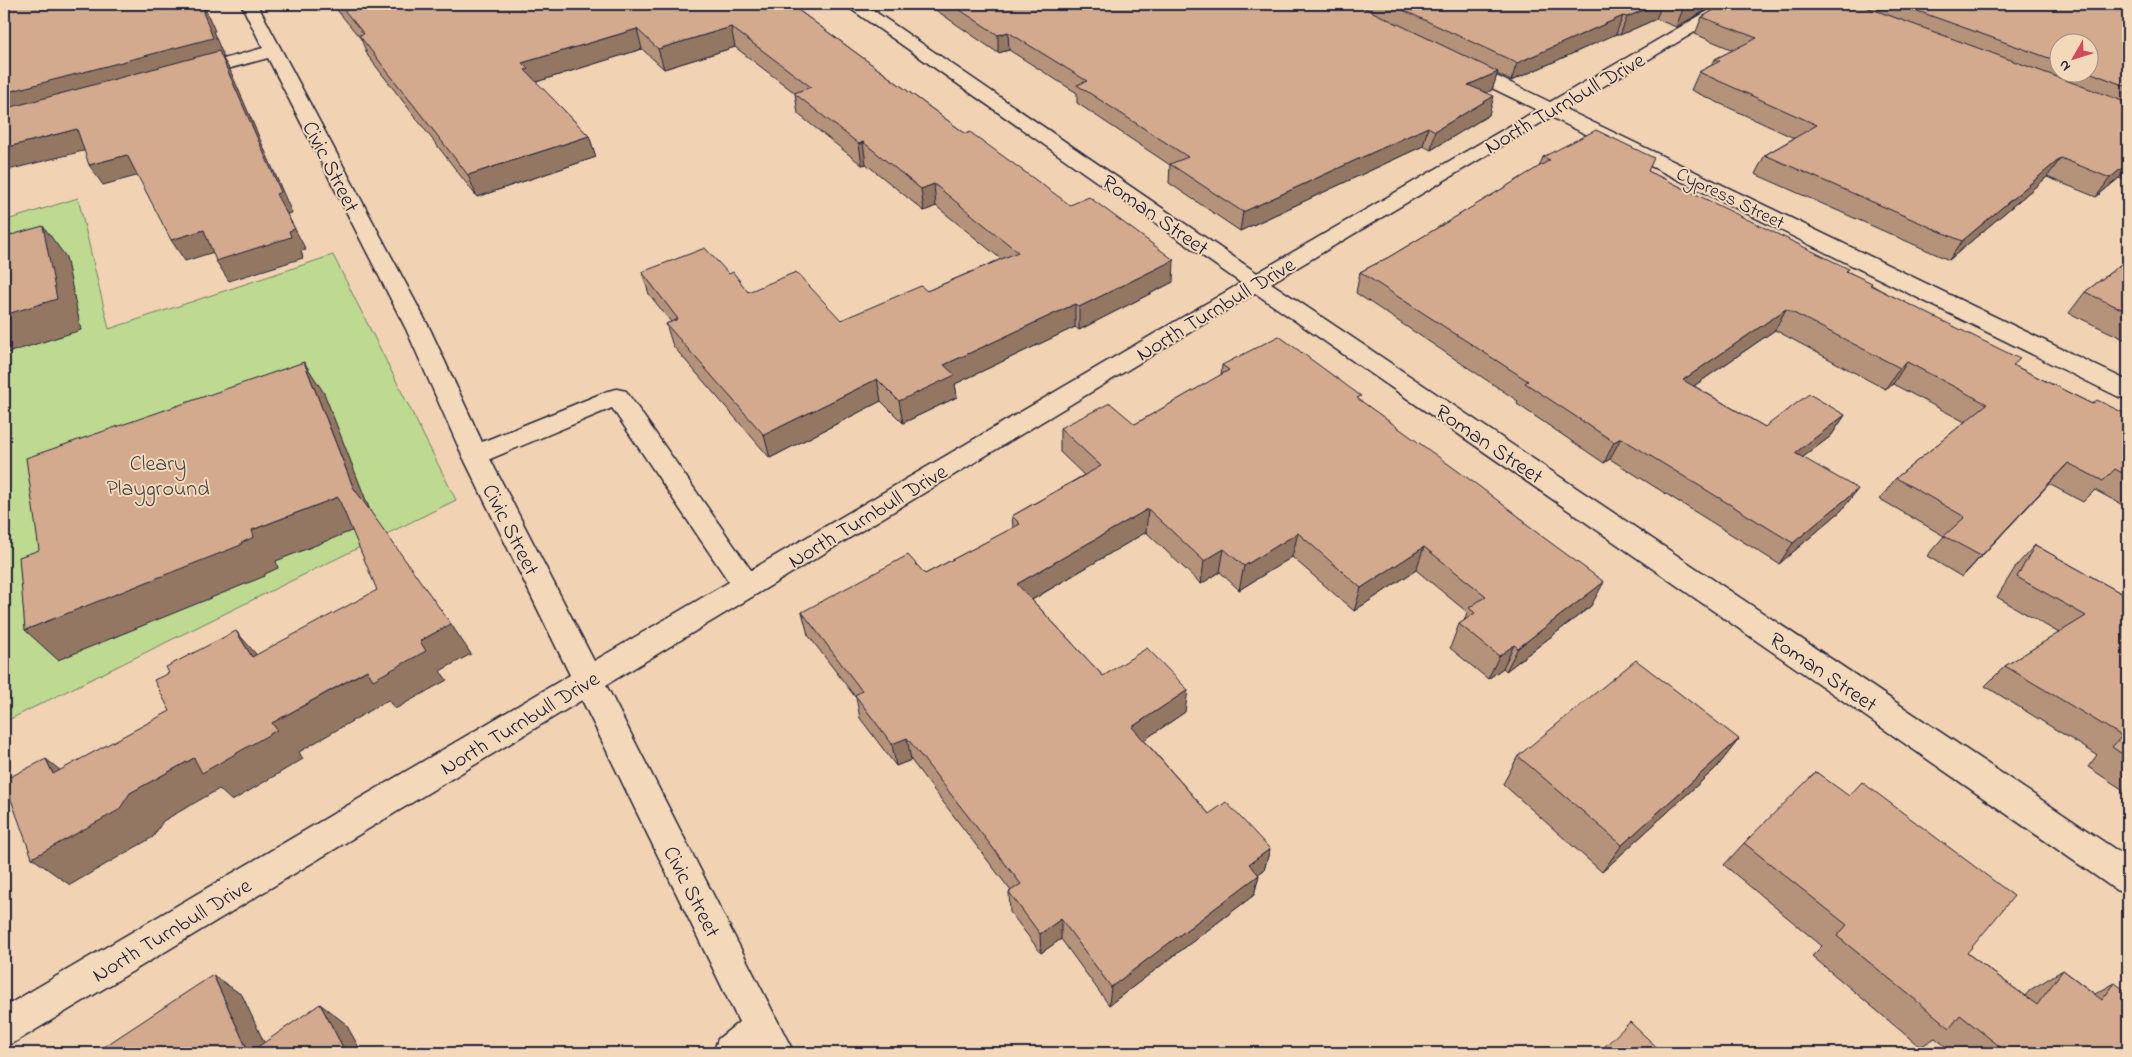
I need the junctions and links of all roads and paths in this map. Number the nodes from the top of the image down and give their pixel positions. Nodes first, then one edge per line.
1 (249, 4) edge
2 (854, 4) edge
3 (1731, 4) edge
4 (273, 51) junction
5 (1447, 59) edge
6 (177, 77) edge
7 (1551, 110) junction
8 (1256, 283) junction
9 (2128, 391) edge
10 (475, 455) junction
11 (747, 587) junction
12 (588, 682) junction
13 (2128, 878) edge
14 (4, 1028) edge
15 (768, 1041) edge
16 (732, 1053) edge

1 - 4 street, Civic Street
2 - 8 street, Roman Street
3 - 7 street, North Turnbull Drive
4 - 6 street
4 - 10 street, Civic Street
5 - 7 street, Cypress Street
7 - 8 street, North Turnbull Drive
7 - 9 street, Cypress Street
8 - 11 street, North Turnbull Drive
8 - 13 street, Roman Street
10 - 11 street
10 - 12 street, Civic Street
11 - 12 street, North Turnbull Drive
12 - 14 street, North Turnbull Drive
12 - 15 street, Civic Street
15 - 16 street

